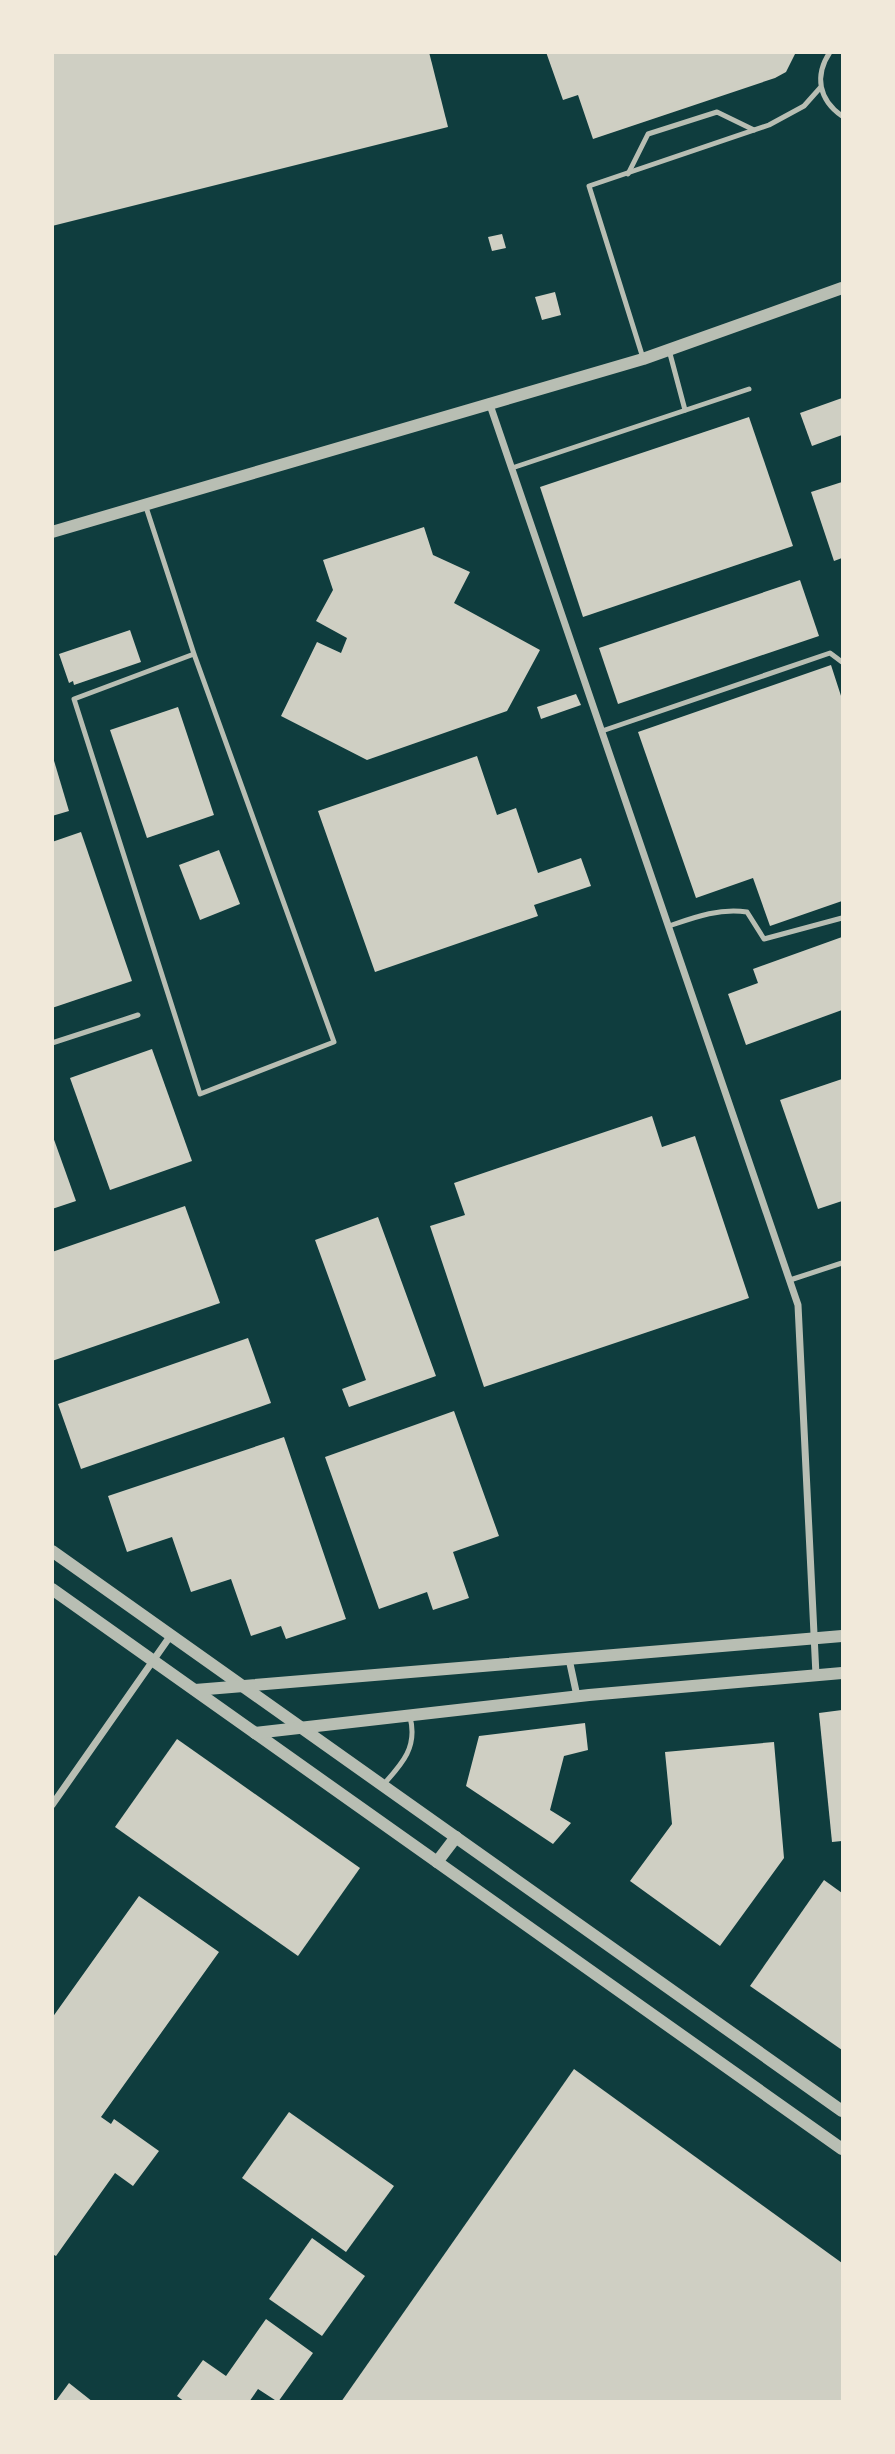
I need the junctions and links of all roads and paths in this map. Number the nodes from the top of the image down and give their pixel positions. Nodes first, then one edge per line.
1 (830, 52) edge
2 (820, 88) junction
3 (842, 116) edge
4 (754, 130) junction
5 (628, 174) junction
6 (842, 288) edge
7 (668, 350) junction
8 (643, 359) junction
9 (749, 389) dead end
10 (489, 402) junction
11 (685, 410) junction
12 (512, 468) junction
13 (145, 504) junction
14 (52, 532) edge
15 (194, 654) junction
16 (842, 662) edge
17 (602, 731) junction
18 (842, 918) edge
19 (669, 926) junction
20 (138, 1015) dead end
21 (52, 1043) edge
22 (842, 1263) edge
23 (790, 1280) junction
24 (52, 1551) edge
25 (52, 1589) edge
26 (171, 1635) junction
27 (842, 1636) edge
28 (815, 1638) junction
29 (569, 1659) junction
30 (153, 1660) junction
31 (842, 1673) edge
32 (816, 1675) junction
33 (242, 1685) junction
34 (195, 1690) junction
35 (577, 1696) junction
36 (409, 1714) junction
37 (300, 1726) junction
38 (256, 1733) junction
39 (383, 1785) junction
40 (52, 1805) edge
41 (456, 1837) junction
42 (437, 1862) junction
43 (842, 2111) edge
44 (842, 2149) edge

1 - 2 lane
2 - 3 lane
2 - 4 lane
4 - 5 lane
4 - 5 lane
5 - 8 lane
6 - 7 street
7 - 8 street
7 - 11 lane
8 - 10 street
9 - 11 lane
10 - 12 street
10 - 13 street
11 - 12 lane
12 - 17 street
13 - 14 street
13 - 15 lane
15 - 15 lane
16 - 17 lane
17 - 19 street
18 - 19 lane
19 - 23 street
20 - 21 lane
22 - 23 lane
23 - 28 street
24 - 26 street
25 - 30 street
26 - 30 street
26 - 33 street
27 - 28 street
28 - 29 street
28 - 32 street
29 - 33 street
29 - 35 street
30 - 34 street
30 - 40 street
31 - 32 street
32 - 35 street
33 - 34 street
33 - 37 street
34 - 38 street
35 - 36 street
36 - 37 street
36 - 39 lane
37 - 38 street
37 - 39 street
38 - 42 street
39 - 41 street
41 - 42 street
41 - 43 street
42 - 44 street

